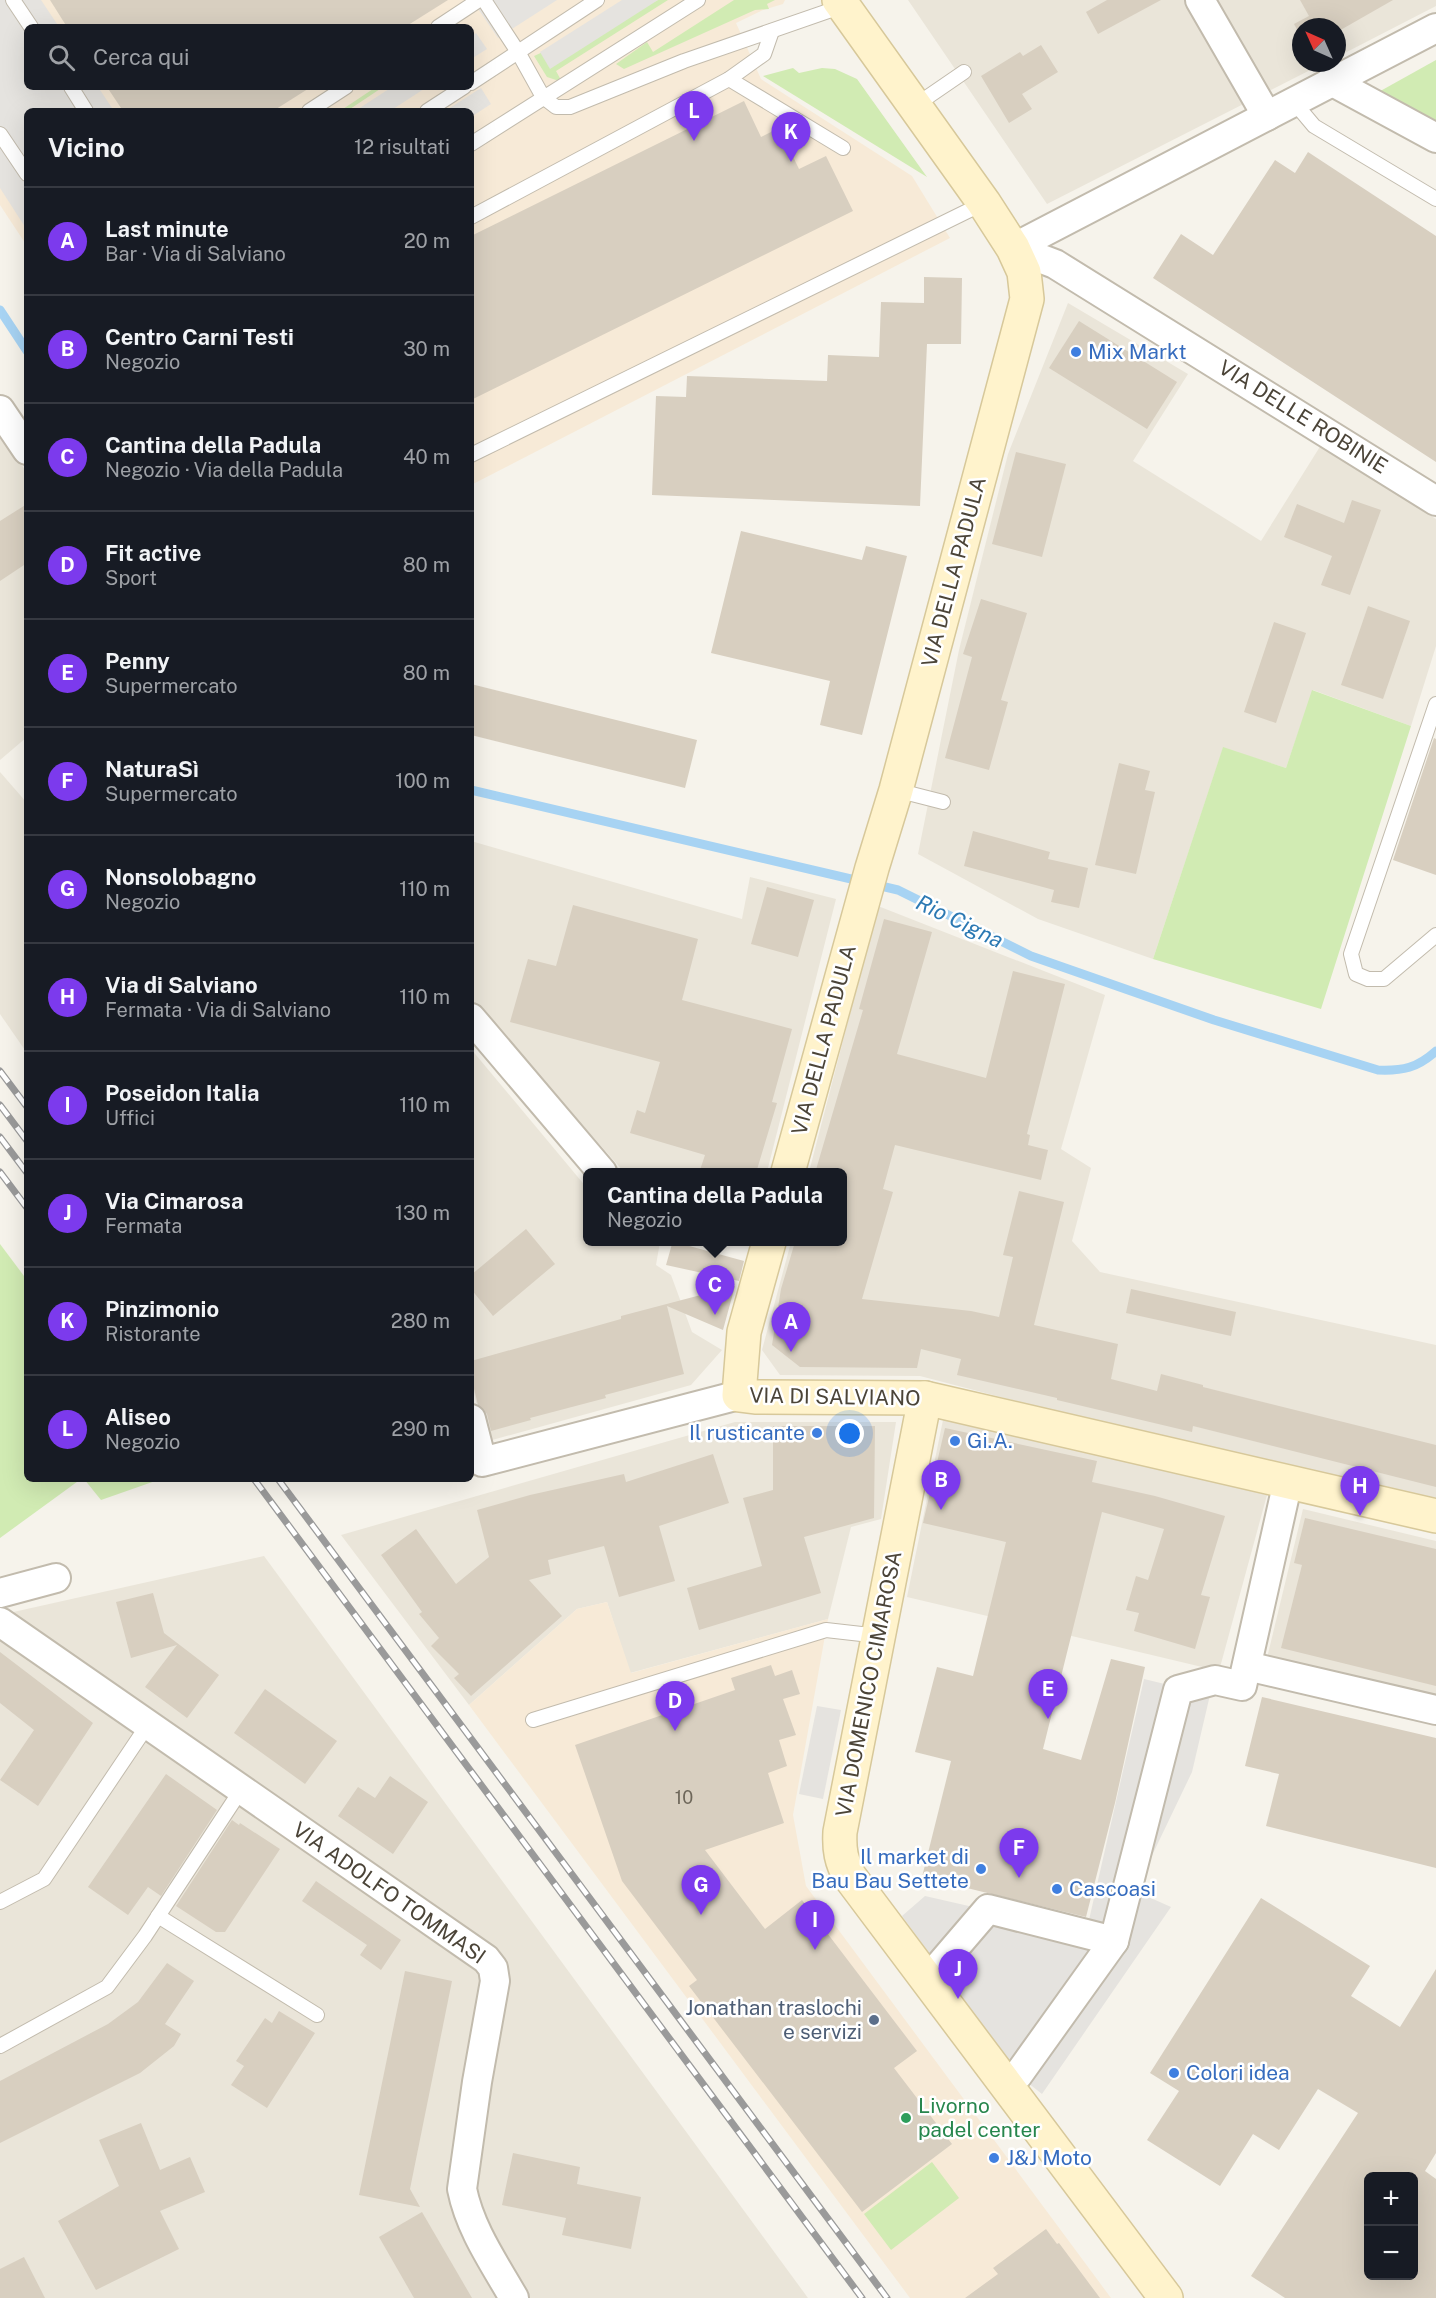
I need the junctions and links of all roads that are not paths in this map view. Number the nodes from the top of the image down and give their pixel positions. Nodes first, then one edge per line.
1 (13, 0) edge
2 (479, 0) edge
3 (484, 0) edge
4 (597, 0) edge
5 (698, 0) edge
6 (1200, 0) edge
7 (841, 3) edge
8 (29, 24) edge
9 (443, 24) edge
10 (1436, 28) edge
11 (772, 31) junction
12 (518, 52) junction
13 (964, 72) dead end
14 (729, 79) junction
15 (474, 81) edge
16 (1331, 81) junction
17 (72, 90) edge
18 (341, 90) edge
19 (459, 90) edge
20 (543, 97) junction
21 (1293, 101) junction
22 (914, 107) junction
23 (84, 108) edge
24 (314, 108) edge
25 (432, 108) edge
26 (1267, 116) junction
27 (0, 134) edge
28 (1436, 138) edge
29 (474, 142) edge
30 (843, 148) dead end
31 (24, 170) edge
32 (1436, 199) edge
33 (984, 203) junction
34 (474, 215) edge
35 (1012, 248) junction
36 (0, 411) edge
37 (24, 446) edge
38 (474, 454) edge
39 (1436, 501) edge
40 (1436, 704) edge
41 (896, 790) junction
42 (943, 802) dead end
43 (1436, 935) edge
44 (474, 1022) edge
45 (598, 1168) edge
46 (789, 1168) edge
47 (768, 1246) edge
48 (739, 1395) junction
49 (925, 1398) junction
50 (474, 1431) edge
51 (1288, 1481) junction
52 (1436, 1516) edge
53 (56, 1578) dead end
54 (0, 1593) edge
55 (0, 1622) edge
56 (879, 1636) junction
57 (1247, 1666) junction
58 (1436, 1710) edge
59 (533, 1720) dead end
60 (147, 1726) junction
61 (242, 1790) junction
62 (0, 1902) edge
63 (158, 1916) junction
64 (1113, 1941) junction
65 (928, 1979) junction
66 (317, 2015) dead end
67 (0, 2046) edge
68 (1013, 2082) junction
69 (514, 2298) edge
70 (1166, 2298) edge

1 - 8 lane
2 - 9 lane
3 - 12 lane
4 - 12 lane
5 - 20 lane
6 - 26 street
7 - 11 lane
7 - 22 street, VIA DELLA PADULA
10 - 16 street
11 - 14 lane
11 - 20 lane
12 - 15 lane
12 - 20 lane
13 - 22 lane
14 - 30 lane
14 - 34 lane
16 - 21 street
16 - 28 street
17 - 23 lane
18 - 24 lane
19 - 25 lane
20 - 29 lane
21 - 26 street
21 - 32 lane
22 - 33 street, VIA DELLA PADULA
26 - 35 street
27 - 31 lane
33 - 35 street, VIA DELLA PADULA
33 - 38 lane
35 - 39 street, VIA DELLE ROBINIE
35 - 41 street, VIA DELLA PADULA
36 - 37 street
40 - 43 lane
41 - 42 lane
41 - 46 street, VIA DELLA PADULA
44 - 45 street
47 - 48 street
48 - 49 street, VIA DI SALVIANO
48 - 50 street, VIA DI SALVIANO
49 - 51 street, VIA DI SALVIANO
49 - 56 street, VIA DOMENICO CIMAROSA
51 - 52 street, VIA DI SALVIANO
51 - 57 street
53 - 54 street
55 - 60 street, VIA ADOLFO TOMMASI
56 - 59 lane
56 - 65 street, VIA DOMENICO CIMAROSA
57 - 58 street
57 - 64 street
60 - 61 street, VIA ADOLFO TOMMASI
60 - 62 lane
61 - 63 lane
61 - 69 street, VIA ADOLFO TOMMASI
63 - 66 lane
63 - 67 lane
64 - 65 street
64 - 68 street
65 - 68 street, VIA DOMENICO CIMAROSA
68 - 70 street, VIA DOMENICO CIMAROSA

